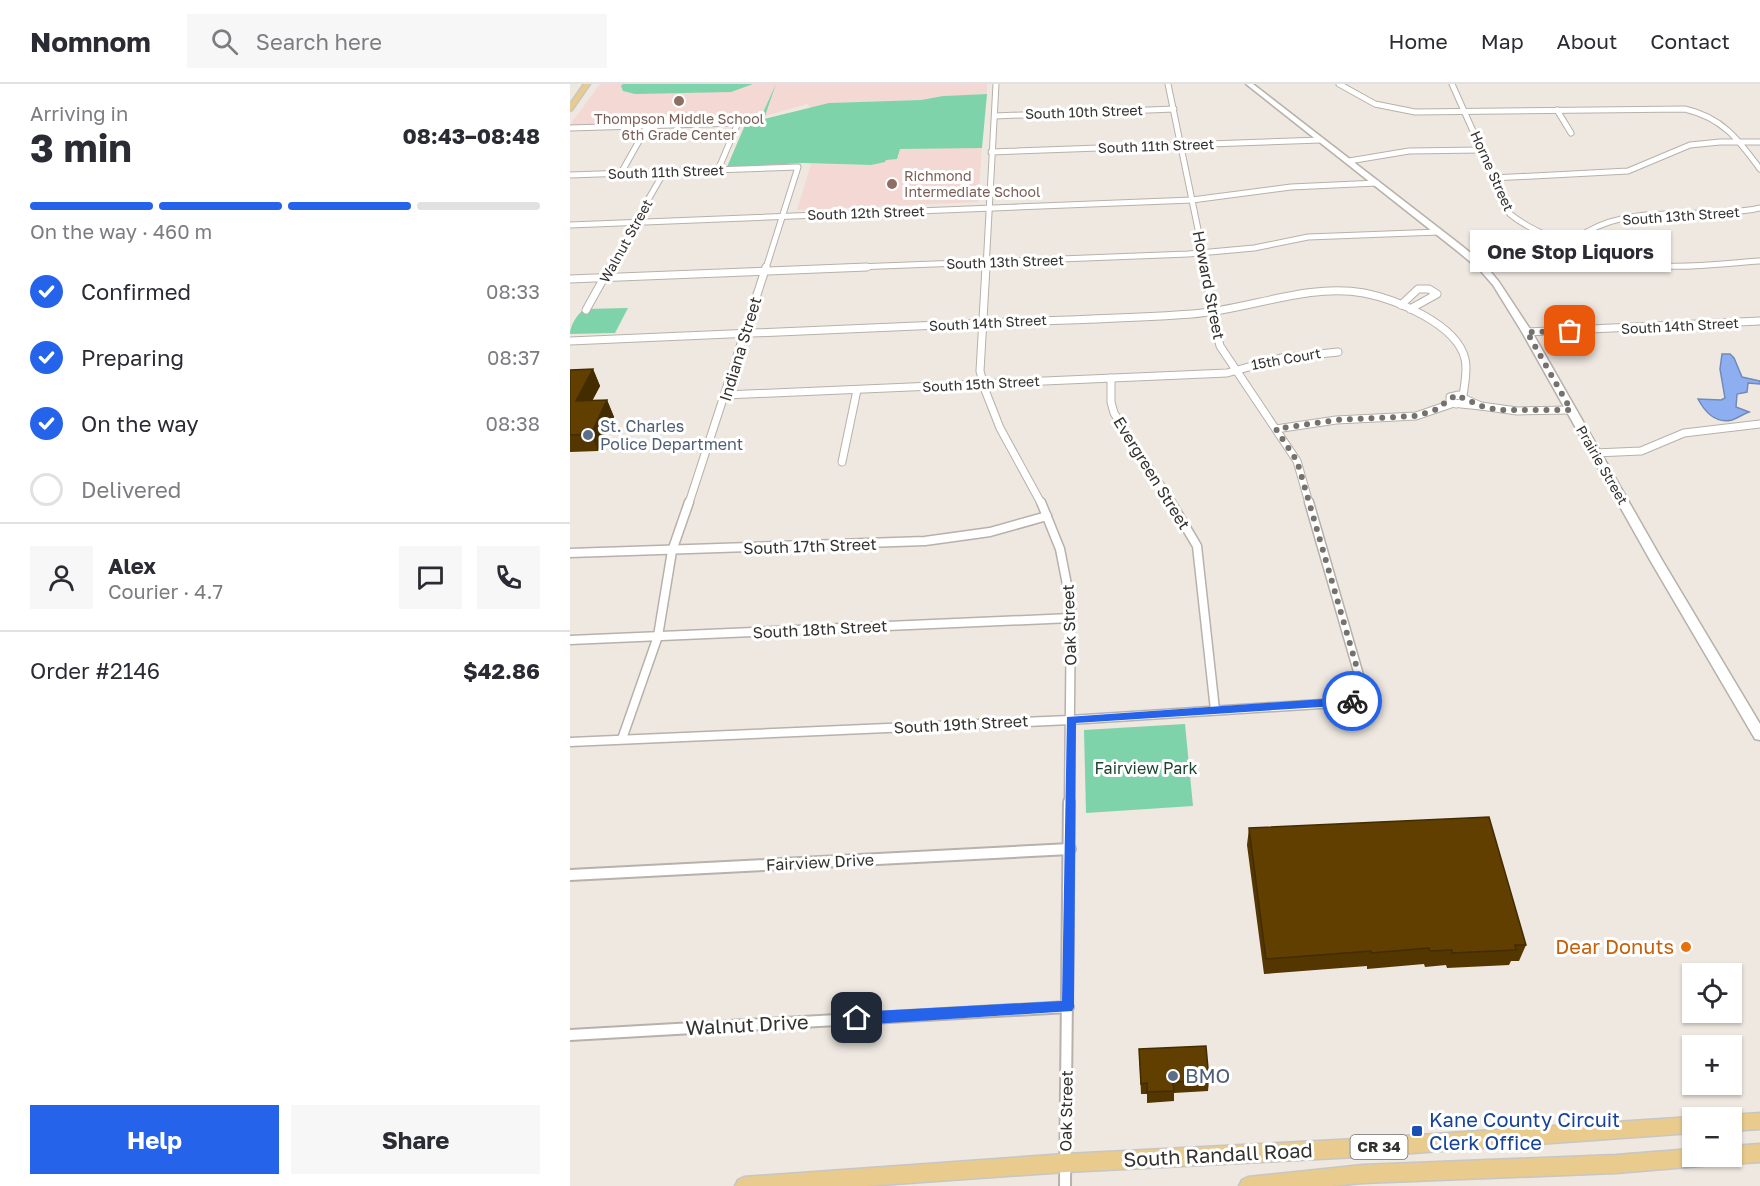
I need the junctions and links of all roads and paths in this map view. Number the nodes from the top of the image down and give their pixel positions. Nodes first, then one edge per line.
1 (587, 84) edge
2 (996, 84) edge
3 (1168, 84) edge
4 (1249, 84) edge
5 (1348, 84) edge
6 (1452, 84) edge
7 (1340, 85) edge
8 (570, 109) edge
9 (1174, 109) junction
10 (1557, 110) junction
11 (1465, 112) junction
12 (995, 116) junction
13 (648, 125) junction
14 (570, 129) edge
15 (1571, 133) dead end
16 (1322, 140) junction
17 (1739, 142) junction
18 (1760, 142) edge
19 (1180, 145) junction
20 (1481, 150) junction
21 (991, 152) junction
22 (1349, 161) junction
23 (797, 167) joint
24 (1760, 169) edge
25 (718, 170) junction
26 (664, 172) junction
27 (621, 173) junction
28 (570, 175) edge
29 (1493, 178) junction
30 (1377, 183) junction
31 (1192, 200) junction
32 (988, 208) junction
33 (1760, 208) edge
34 (782, 216) junction
35 (637, 223) junction
36 (570, 225) edge
37 (1439, 232) junction
38 (1574, 245) junction
39 (1204, 252) junction
40 (1757, 261) edge
41 (985, 263) junction
42 (1760, 270) edge
43 (765, 271) junction
44 (606, 278) junction
45 (570, 279) edge
46 (1401, 305) junction
47 (1410, 309) junction
48 (586, 310) dead end
49 (1212, 312) junction
50 (1760, 321) edge
51 (981, 324) junction
52 (1527, 332) junction
53 (745, 334) junction
54 (570, 341) edge
55 (1338, 352) dead end
56 (1236, 370) junction
57 (1111, 378) junction
58 (982, 384) junction
59 (857, 390) junction
60 (726, 395) junction
61 (1457, 400) junction
62 (1571, 410) junction
63 (1760, 424) edge
64 (1276, 429) junction
65 (1595, 453) junction
66 (842, 462) dead end
67 (1047, 516) junction
68 (672, 551) junction
69 (570, 553) edge
70 (1071, 618) junction
71 (658, 636) junction
72 (570, 640) edge
73 (1351, 702) joint
74 (1215, 710) junction
75 (1070, 720) junction
76 (1760, 735) edge
77 (622, 740) junction
78 (570, 742) edge
79 (1070, 849) junction
80 (570, 875) edge
81 (1068, 1007) junction
82 (570, 1035) edge
83 (1760, 1121) edge
84 (1742, 1122) edge
85 (1682, 1126) edge
86 (1760, 1153) edge
87 (1742, 1154) edge
88 (1682, 1158) edge
89 (1066, 1163) junction
90 (744, 1186) edge
91 (1065, 1186) edge
92 (1248, 1186) edge

1 - 8 main road
2 - 12 street, Oak Street
3 - 9 street, Howard Street
4 - 16 street, Prairie Street
5 - 7 street
6 - 11 street, Horne Street
7 - 11 street
9 - 12 street, South 10th Street
9 - 19 street, Howard Street
10 - 11 street
10 - 15 street
10 - 17 street
11 - 20 street, Horne Street
12 - 21 street, Oak Street
13 - 14 street
13 - 25 street
13 - 27 street
16 - 19 street, South 11th Street
16 - 22 street, Prairie Street
17 - 18 street
17 - 24 street
17 - 29 street
19 - 21 street, South 11th Street
19 - 31 street, Howard Street
20 - 22 street
20 - 29 street, Horne Street
21 - 32 street, Oak Street
22 - 30 street, Prairie Street
23 - 25 street, South 11th Street
23 - 34 street, Indiana Street
25 - 26 street, South 11th Street
26 - 27 street, South 11th Street
26 - 35 street, Walnut Street
27 - 28 street, South 11th Street
29 - 38 street, Horne Street
30 - 31 street, South 12th Street
30 - 37 street, Prairie Street
31 - 32 street, South 12th Street
31 - 39 street, Howard Street
32 - 34 street, South 12th Street
32 - 41 street, Oak Street
33 - 38 street, South 13th Street
34 - 35 street, South 12th Street
34 - 43 street, Indiana Street
35 - 36 street, South 12th Street
35 - 44 street, Walnut Street
37 - 39 street, South 13th Street
37 - 52 street, Prairie Street
38 - 40 street, Horne Street
39 - 41 street, South 13th Street
39 - 49 street, Howard Street
40 - 42 street, Horne Street
41 - 43 street, South 13th Street
41 - 51 street, Oak Street
43 - 44 street, South 13th Street
43 - 53 street, Indiana Street
44 - 45 street, South 13th Street
44 - 48 street, Walnut Street
46 - 47 street, South 14th Street
46 - 47 street
46 - 49 street, South 14th Street
47 - 61 street, South 14th Street
49 - 51 street, South 14th Street
49 - 56 street, Howard Street
50 - 52 street, South 14th Street
51 - 53 street, South 14th Street
51 - 58 street, Oak Street
52 - 62 street, Prairie Street
53 - 54 street, South 14th Street
53 - 60 street, Indiana Street
55 - 56 street, 15th Court
56 - 57 street, South 15th Street
56 - 64 street, Howard Street
57 - 58 street, South 15th Street
57 - 74 street, Evergreen Street
58 - 59 street, South 15th Street
58 - 67 street, Oak Street
59 - 60 street, South 15th Street
59 - 66 street
60 - 68 street, Indiana Street
61 - 62 street
61 - 64 street
62 - 65 street, Prairie Street
63 - 65 street
64 - 73 street, Howard Street
65 - 76 street, Prairie Street
67 - 68 street, South 17th Street
67 - 70 street, Oak Street
68 - 69 street, South 17th Street
68 - 71 street, Indiana Street
70 - 71 street, South 18th Street
70 - 75 street, Oak Street
71 - 72 street, South 18th Street
71 - 77 street, Indiana Street
73 - 74 street, South 19th Street
74 - 75 street, South 19th Street
75 - 77 street, South 19th Street
75 - 79 street, Oak Street
77 - 78 street, South 19th Street
79 - 80 street, Fairview Drive
79 - 81 street, Oak Street
81 - 82 street, Walnut Drive
81 - 89 street, Oak Street
83 - 84 main road
85 - 89 main road, South Randall Road / CR 34
86 - 87 main road
88 - 92 main road, South Randall Road / CR 34
89 - 90 main road, South Randall Road / CR 34
89 - 91 street, Oak Street

